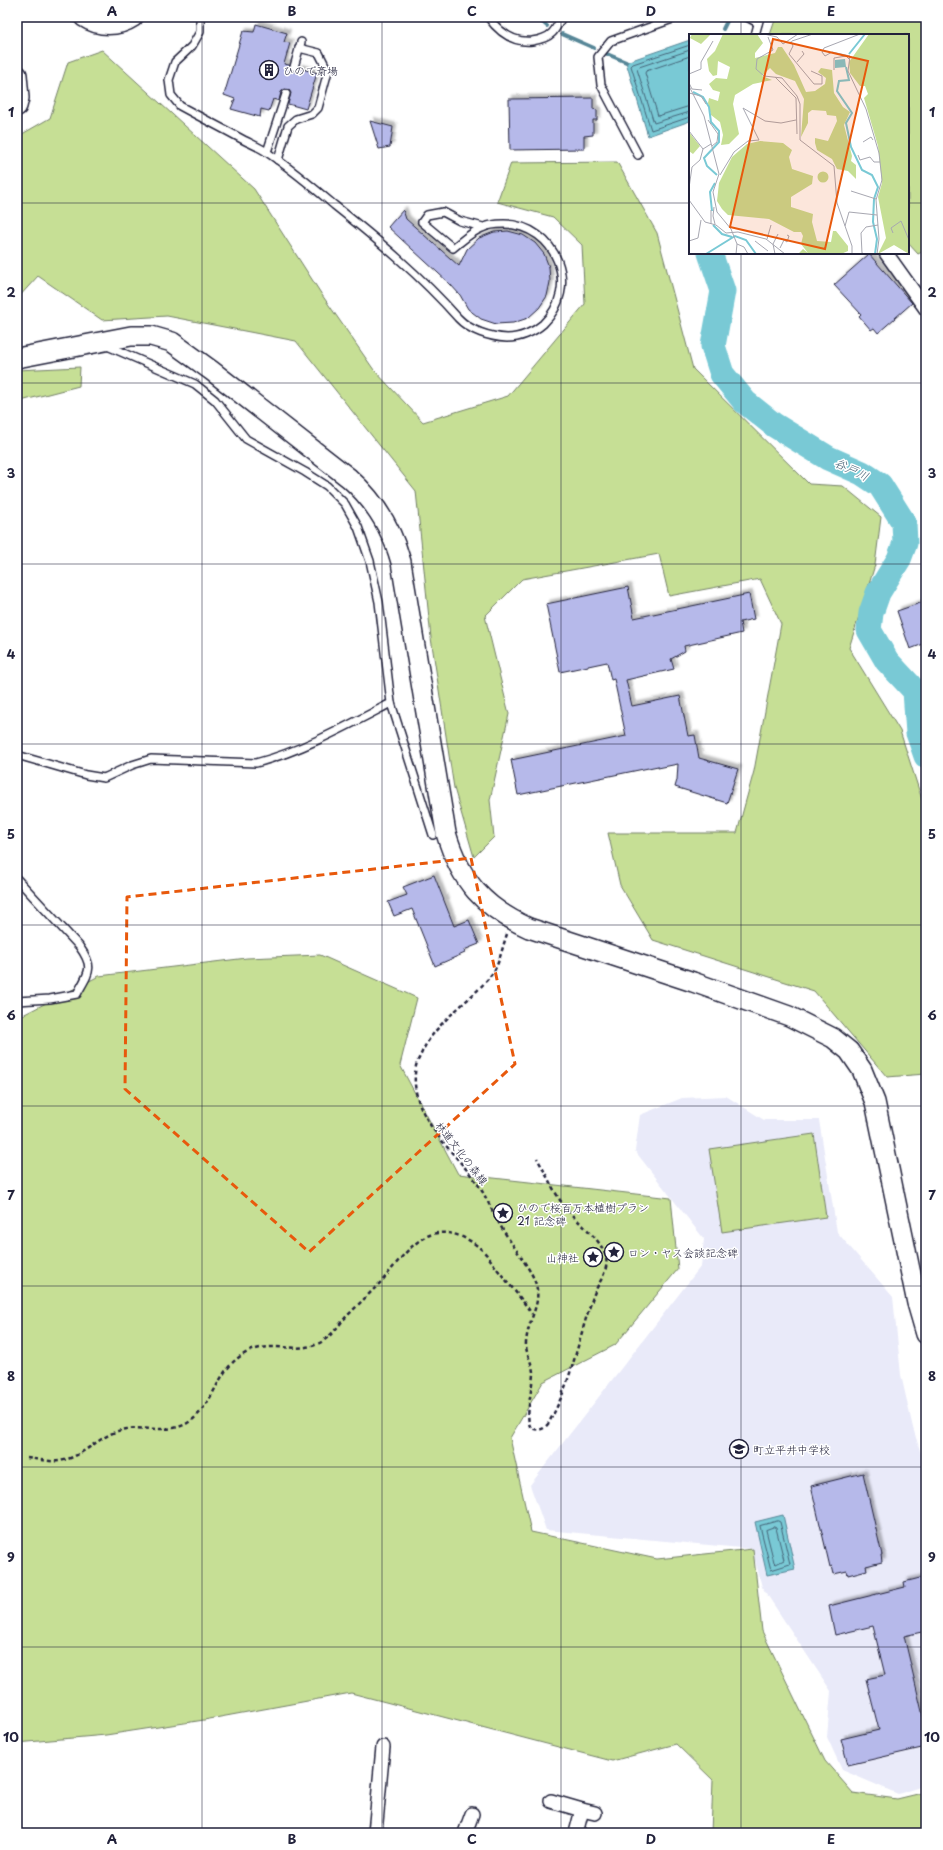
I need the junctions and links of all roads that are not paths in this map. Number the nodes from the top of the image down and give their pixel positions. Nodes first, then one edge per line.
1 (84, 17) edge
2 (133, 17) edge
3 (200, 17) edge
4 (488, 17) edge
5 (562, 17) edge
6 (678, 17) edge
7 (747, 17) edge
8 (759, 20) edge
9 (755, 34) edge
10 (294, 67) dead end
11 (17, 75) edge
12 (286, 94) dead end
13 (17, 106) edge
14 (267, 152) junction
15 (638, 155) dead end
16 (278, 160) junction
17 (483, 227) junction
18 (887, 254) edge
19 (926, 309) edge
20 (98, 342) junction
21 (17, 358) edge
22 (391, 703) junction
23 (17, 755) edge
24 (432, 835) dead end
25 (17, 879) edge
26 (17, 1002) edge
27 (926, 1334) edge
28 (383, 1747) dead end
29 (551, 1801) dead end
30 (582, 1810) junction
31 (595, 1813) dead end
32 (472, 1814) dead end
33 (375, 1833) edge
34 (465, 1833) edge
35 (576, 1833) edge

1 - 2 street
3 - 14 lane
4 - 5 lane
6 - 15 lane
7 - 8 lane
8 - 9 lane
10 - 16 lane
11 - 13 street
12 - 14 lane
14 - 16 lane
16 - 17 lane
17 - 17 lane
18 - 19 street
20 - 21 street
20 - 22 lane
20 - 27 street
22 - 23 lane
22 - 24 lane
25 - 26 lane
28 - 33 street
29 - 30 street
30 - 31 street
30 - 35 street
32 - 34 street

